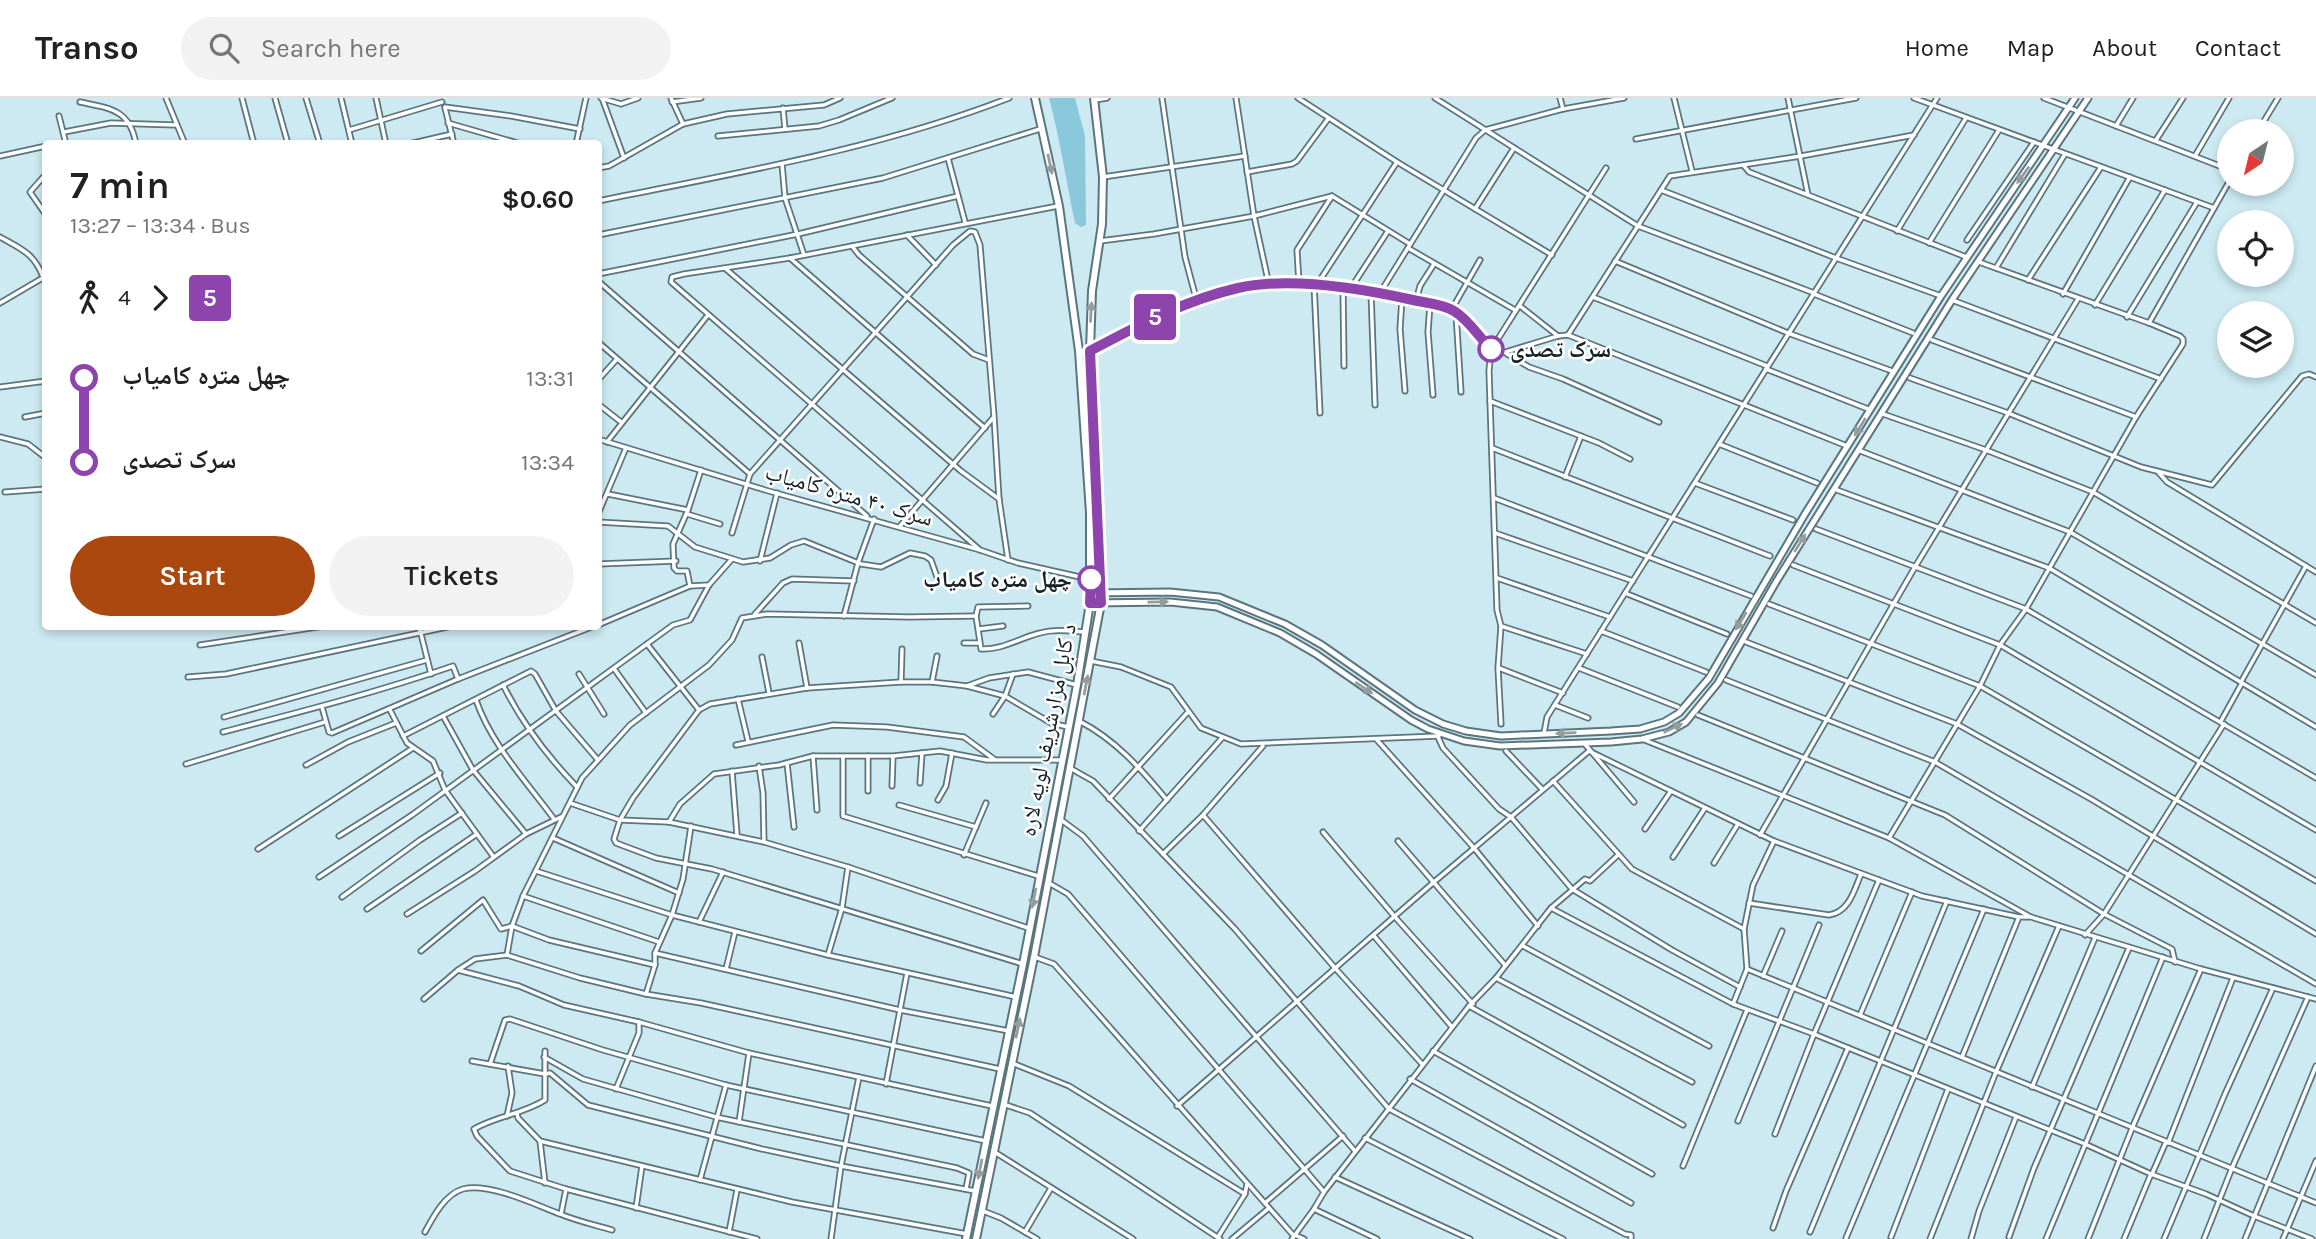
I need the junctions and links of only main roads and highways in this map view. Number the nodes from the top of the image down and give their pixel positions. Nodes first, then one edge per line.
1 (1035, 98) edge
2 (2075, 98) edge
3 (2088, 98) edge
4 (1095, 99) edge
5 (1768, 576) junction
6 (1776, 582) junction
7 (1101, 592) junction
8 (1090, 593) junction
9 (1090, 603) junction
10 (1101, 603) junction
11 (966, 1236) edge
12 (976, 1239) edge

1 -> 8 highway, د کابل مزارشریف لویه لاره
2 -> 5 main road
6 -> 3 main road
7 -> 4 highway, د کابل مزارشریف لویه لاره
5 - 6 main road
5 -> 7 main road
10 -> 6 main road
7 - 8 main road
7 - 10 highway, د کابل مزارشریف لویه لاره
8 - 9 highway, د کابل مزارشریف لویه لاره
9 - 10 main road
9 -> 11 highway, د کابل مزارشریف لویه لاره
12 -> 10 highway, د کابل مزارشریف لویه لاره

